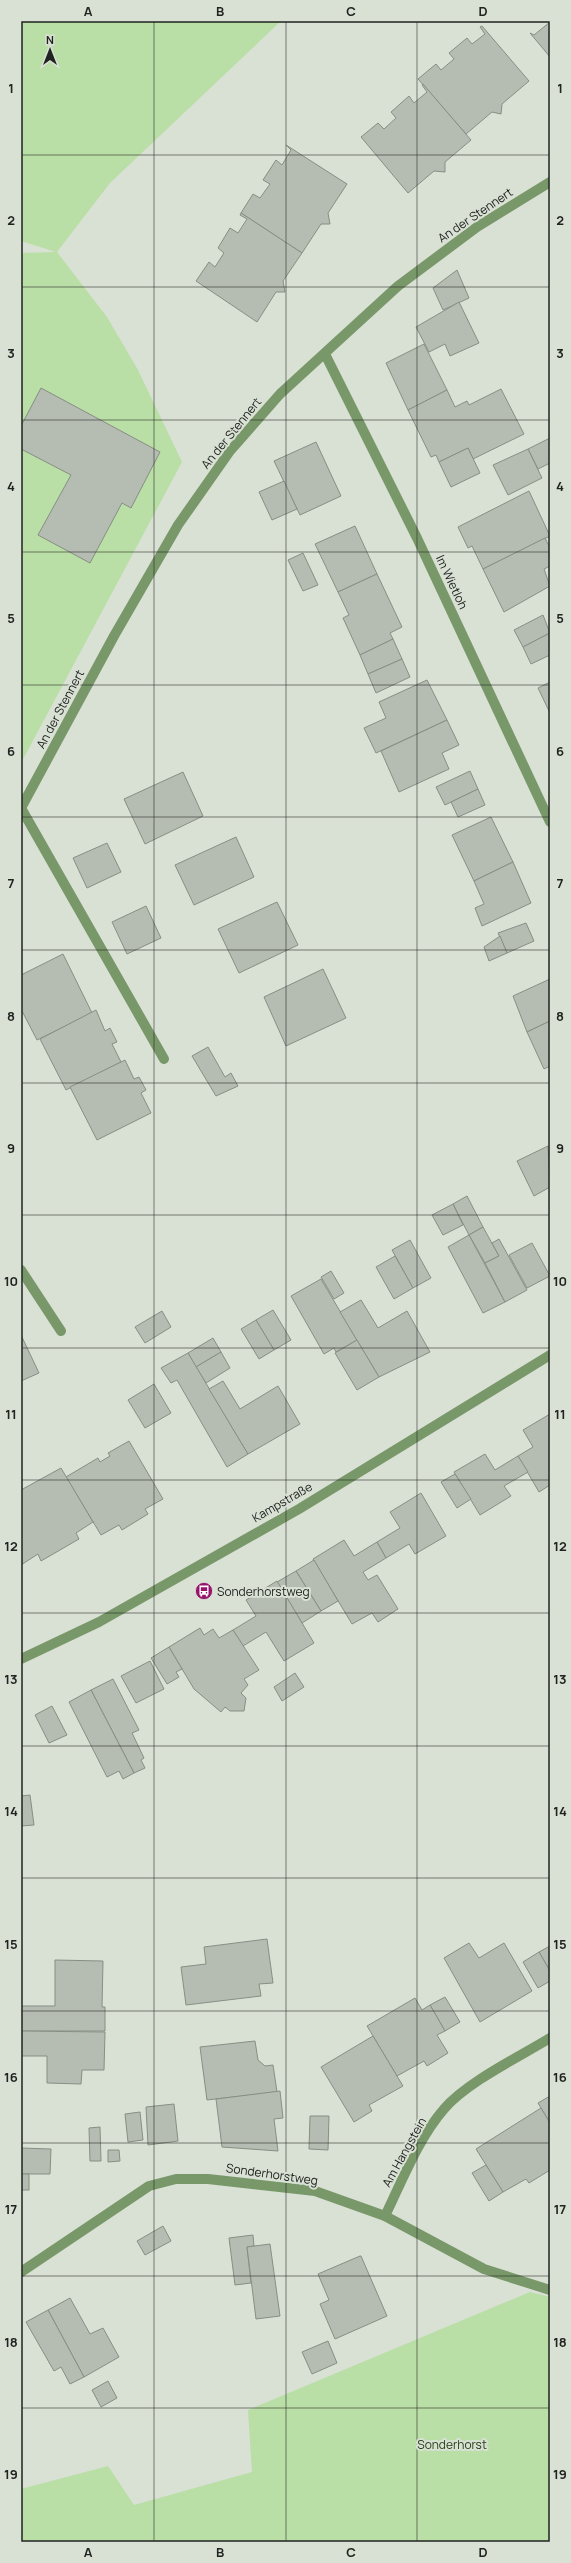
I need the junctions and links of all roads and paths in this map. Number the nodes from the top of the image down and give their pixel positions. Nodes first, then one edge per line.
1 (550, 182) edge
2 (325, 354) junction
3 (21, 808) edge
4 (550, 822) edge
5 (164, 1059) dead end
6 (21, 1270) edge
7 (61, 1331) dead end
8 (550, 1355) edge
9 (21, 1659) edge
10 (550, 2038) edge
11 (385, 2216) junction
12 (21, 2272) edge
13 (550, 2290) edge

1 - 2 street, An der Stennert
2 - 3 street, An der Stennert
2 - 4 street, Im Wietloh
3 - 5 street, An der Stennert
6 - 7 street
8 - 9 street, Kampstraße
10 - 11 street, Am Hangstein
11 - 12 street, Sonderhorstweg
11 - 13 street, Sonderhorstweg

